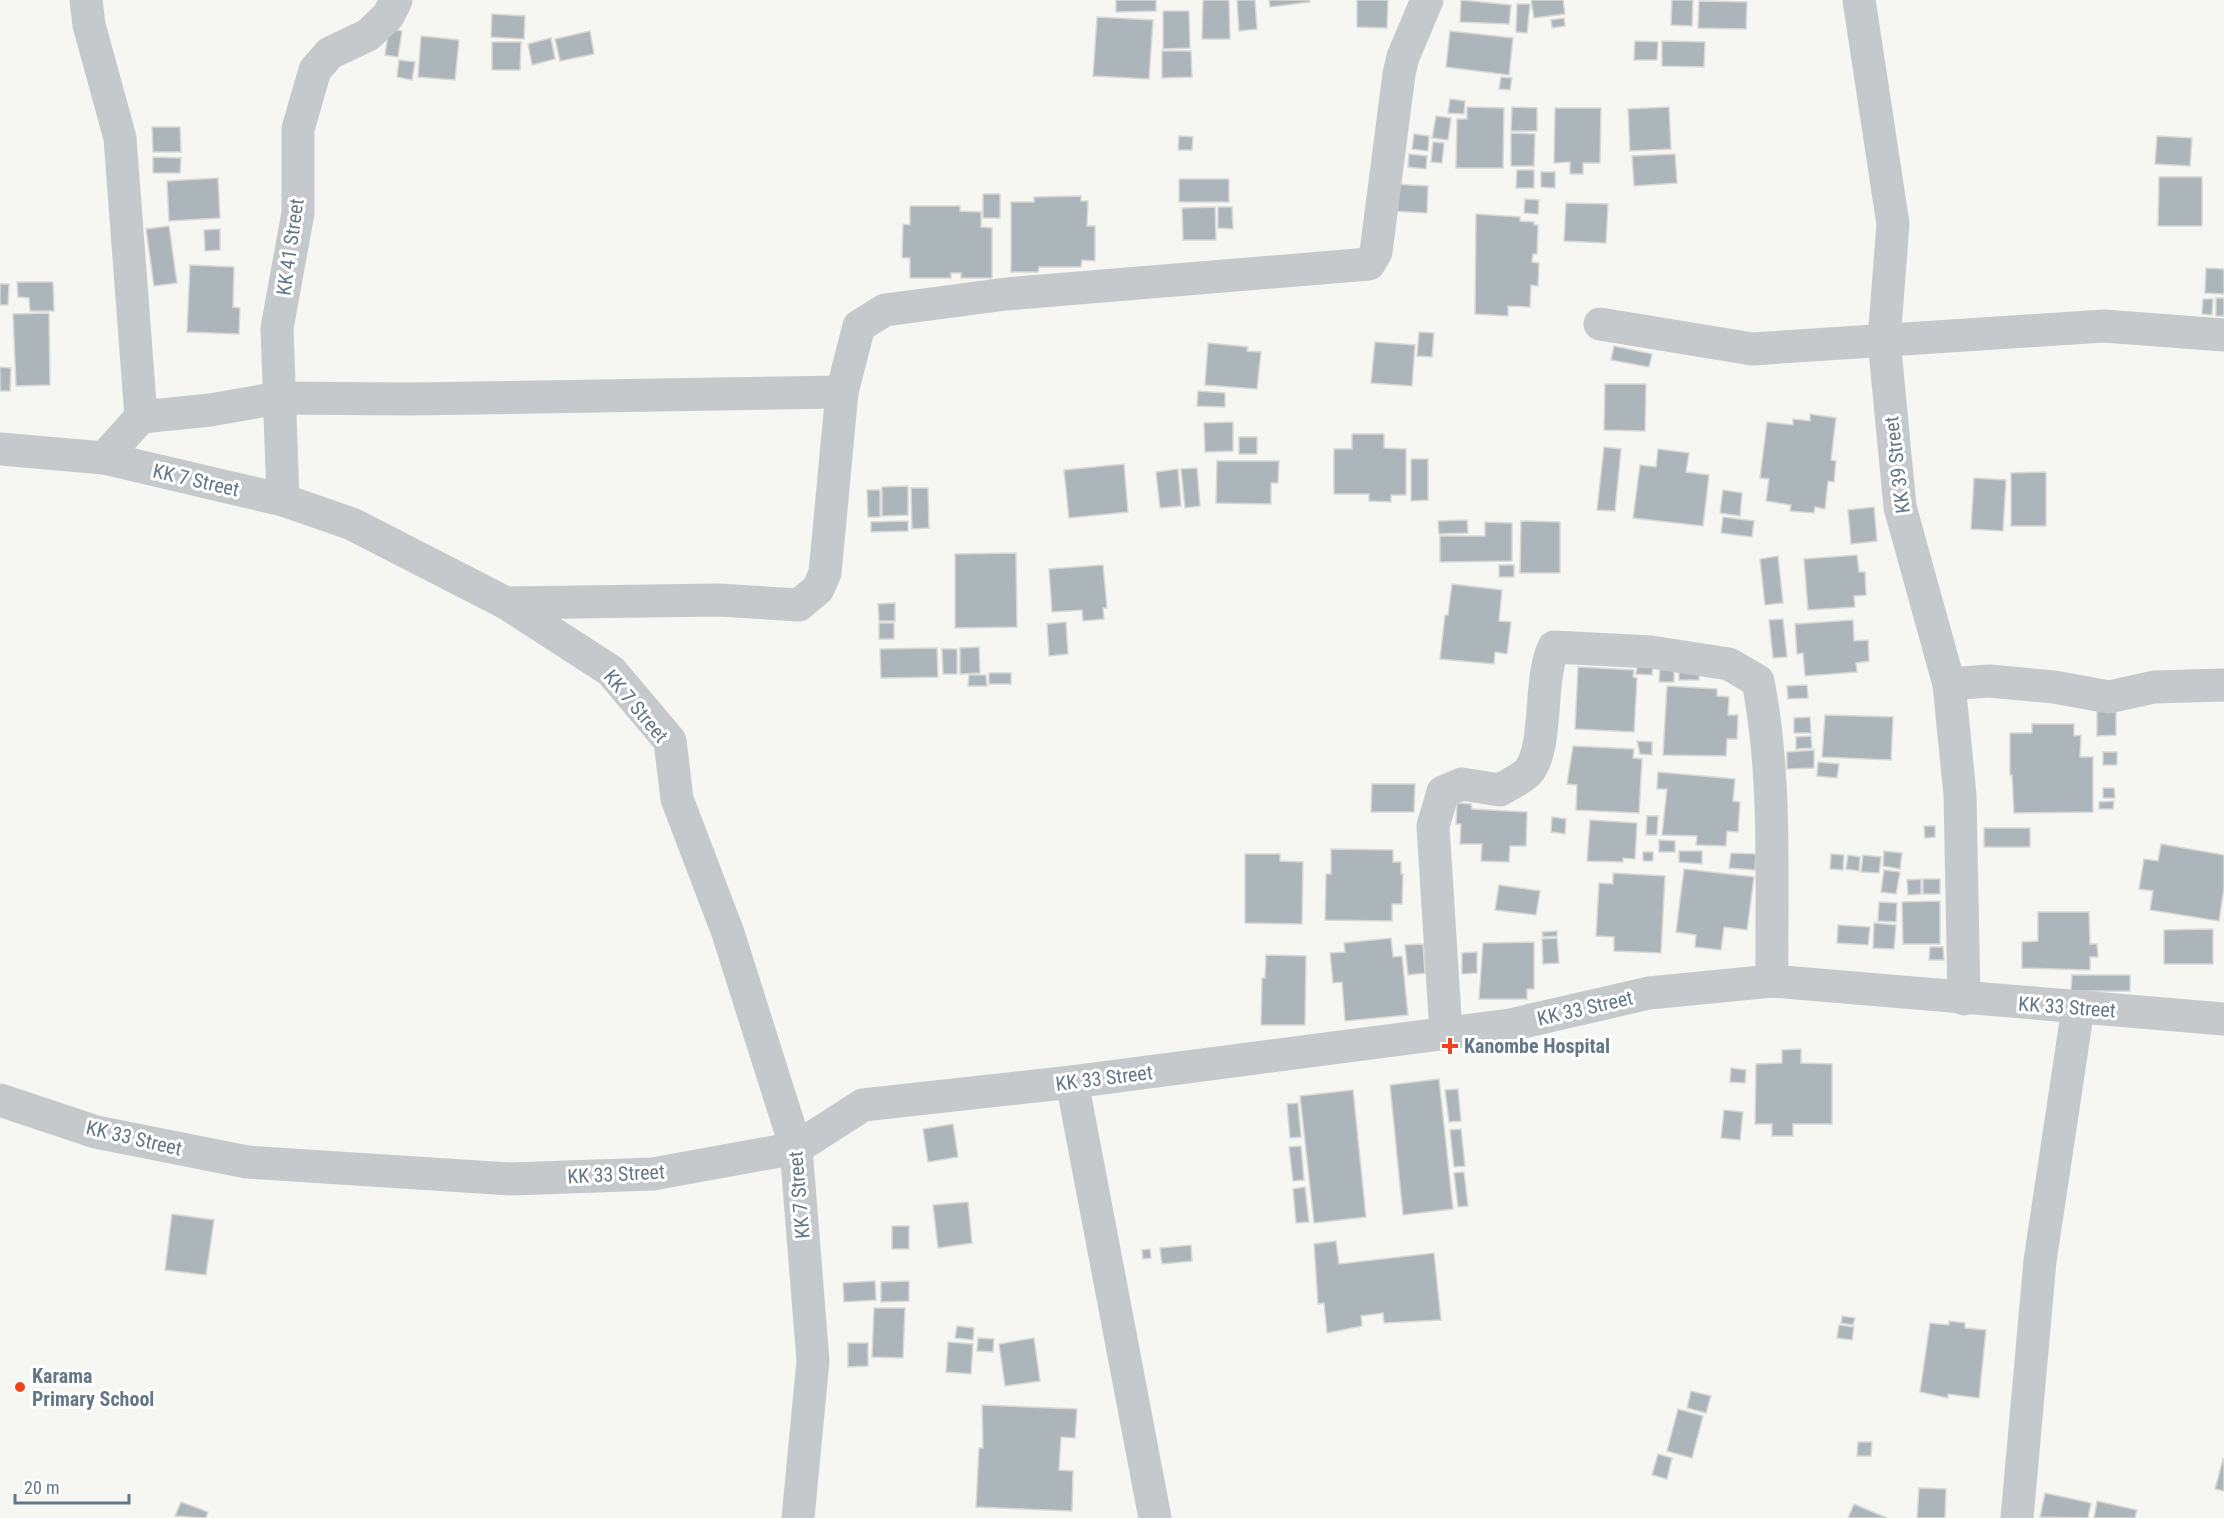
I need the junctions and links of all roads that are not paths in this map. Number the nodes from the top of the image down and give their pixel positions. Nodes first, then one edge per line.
1 (86, 0) edge
2 (396, 0) edge
3 (1427, 0) edge
4 (1859, 0) edge
5 (1600, 324) dead end
6 (2224, 335) edge
7 (1884, 340) junction
8 (842, 392) junction
9 (279, 398) junction
10 (141, 417) junction
11 (0, 449) edge
12 (104, 458) junction
13 (283, 500) junction
14 (506, 603) junction
15 (1949, 684) junction
16 (2224, 685) edge
17 (1772, 981) junction
18 (1964, 999) junction
19 (2078, 1008) junction
20 (2224, 1019) edge
21 (1446, 1033) junction
22 (1072, 1082) junction
23 (0, 1100) edge
24 (796, 1148) junction
25 (798, 1518) edge
26 (1155, 1518) edge
27 (2017, 1518) edge

1 - 10 street
2 - 9 street, KK 41 Street
3 - 8 street
4 - 7 street, KK 39 Street
5 - 7 street
6 - 7 street
7 - 15 street, KK 39 Street
8 - 9 street
8 - 14 street
9 - 10 street
9 - 13 street, KK 41 Street
10 - 12 street
11 - 12 street, KK 7 Street
12 - 13 street, KK 7 Street
13 - 14 street, KK 7 Street
14 - 24 street, KK 7 Street
15 - 16 street
15 - 18 street, KK 39 Street
17 - 18 street, KK 33 Street
17 - 21 street, KK 33 Street
17 - 21 street
18 - 19 street, KK 33 Street
19 - 20 street, KK 33 Street
19 - 27 street
21 - 22 street, KK 33 Street
22 - 24 street, KK 33 Street
22 - 26 street
23 - 24 street, KK 33 Street
24 - 25 street, KK 7 Street

